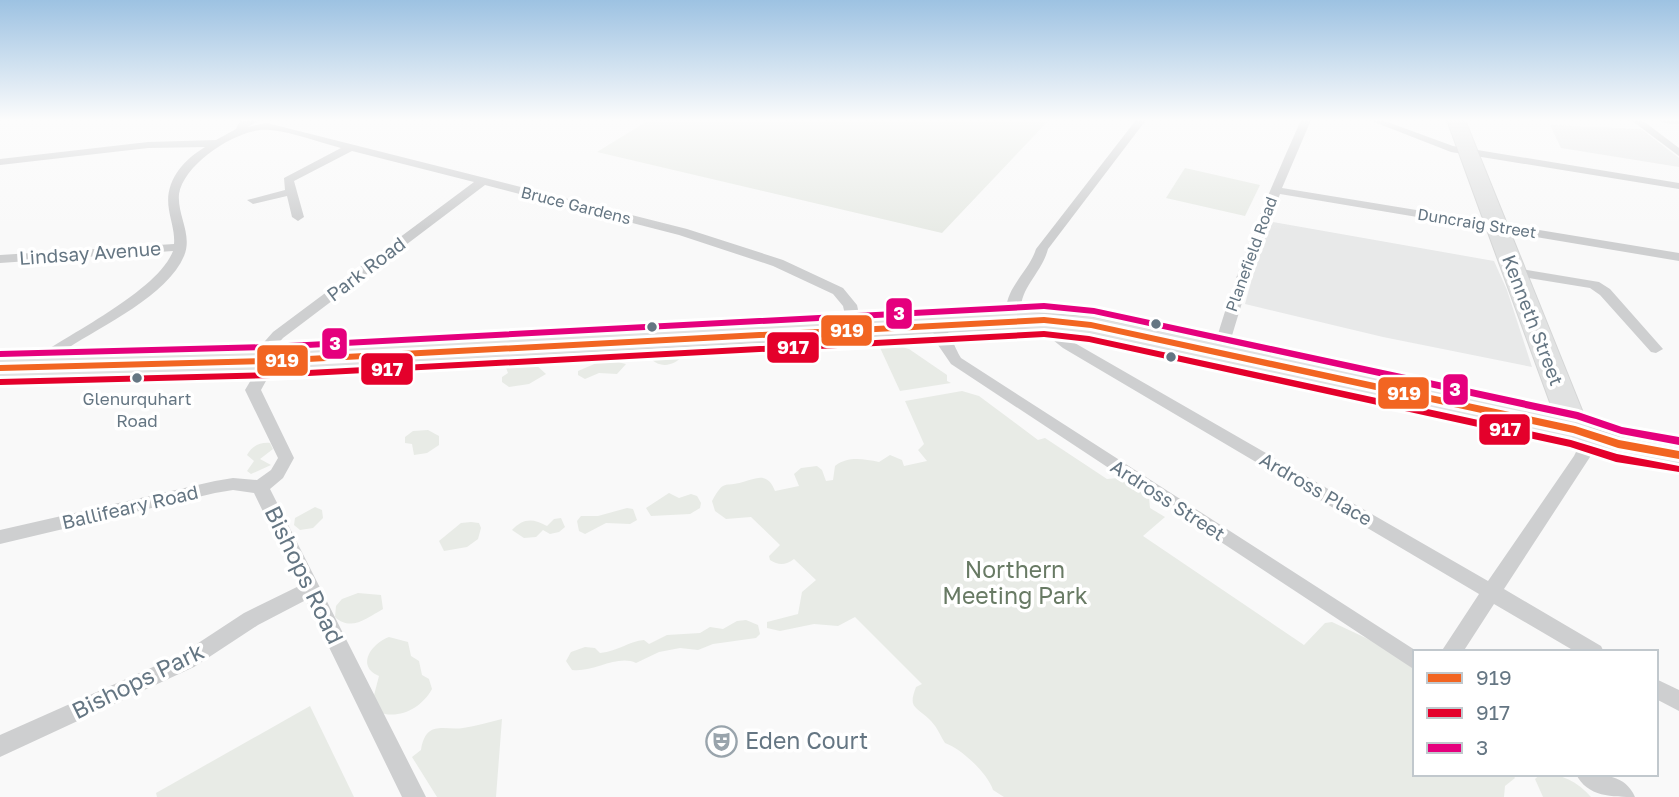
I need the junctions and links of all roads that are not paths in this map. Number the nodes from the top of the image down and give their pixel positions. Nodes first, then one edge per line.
1 (41, 157) edge
2 (198, 157) edge
3 (333, 157) edge
4 (388, 157) edge
5 (1112, 157) edge
6 (1290, 157) edge
7 (1471, 157) edge
8 (1501, 157) edge
9 (0, 162) edge
10 (483, 181) junction
11 (1679, 186) edge
12 (1275, 190) junction
13 (290, 192) junction
14 (253, 200) dead end
15 (298, 217) dead end
16 (1497, 227) junction
17 (181, 247) junction
18 (1679, 257) edge
19 (0, 259) edge
20 (1515, 272) junction
21 (1016, 320) junction
22 (1044, 320) junction
23 (937, 324) junction
24 (855, 328) junction
25 (1656, 349) dead end
26 (1220, 352) junction
27 (262, 361) junction
28 (0, 368) edge
29 (28, 369) junction
30 (1575, 430) junction
31 (1679, 445) edge
32 (1679, 455) edge
33 (260, 487) junction
34 (0, 537) edge
35 (310, 589) junction
36 (1492, 592) junction
37 (1452, 650) edge
38 (1591, 650) edge
39 (1413, 660) edge
40 (1658, 689) edge
41 (1679, 701) edge
42 (0, 746) edge
43 (1591, 776) edge
44 (414, 797) edge
45 (1623, 797) edge

1 - 9 street
2 - 17 street
3 - 13 street
4 - 10 street, Bruce Gardens
5 - 21 street
6 - 12 street, Planefield Road
7 - 16 highway, Kenneth Street
8 - 11 street
10 - 24 street, Bruce Gardens
10 - 27 street, Park Road
12 - 16 street, Duncraig Street
12 - 26 street, Planefield Road
13 - 14 street
13 - 15 street
16 - 18 street, Duncraig Street
16 - 20 highway, Kenneth Street
17 - 19 street, Lindsay Avenue
17 - 29 street
20 - 25 street
20 - 30 highway, Kenneth Street
21 - 22 highway
21 - 23 highway
22 - 26 highway
22 - 36 street, Ardross Place
23 - 24 highway
23 - 39 street, Ardross Street
24 - 27 highway
26 - 30 highway
27 - 29 highway
27 - 33 street, Bishops Road
28 - 29 highway
30 - 31 main road
30 - 32 main road
30 - 36 street, Kenneth Street
33 - 34 street, Ballifeary Road
33 - 35 street, Bishops Road
35 - 42 street, Bishops Park
35 - 44 street, Bishops Road
36 - 37 street, Kenneth Street
36 - 38 street, Ardross Place
40 - 41 street
43 - 45 street

